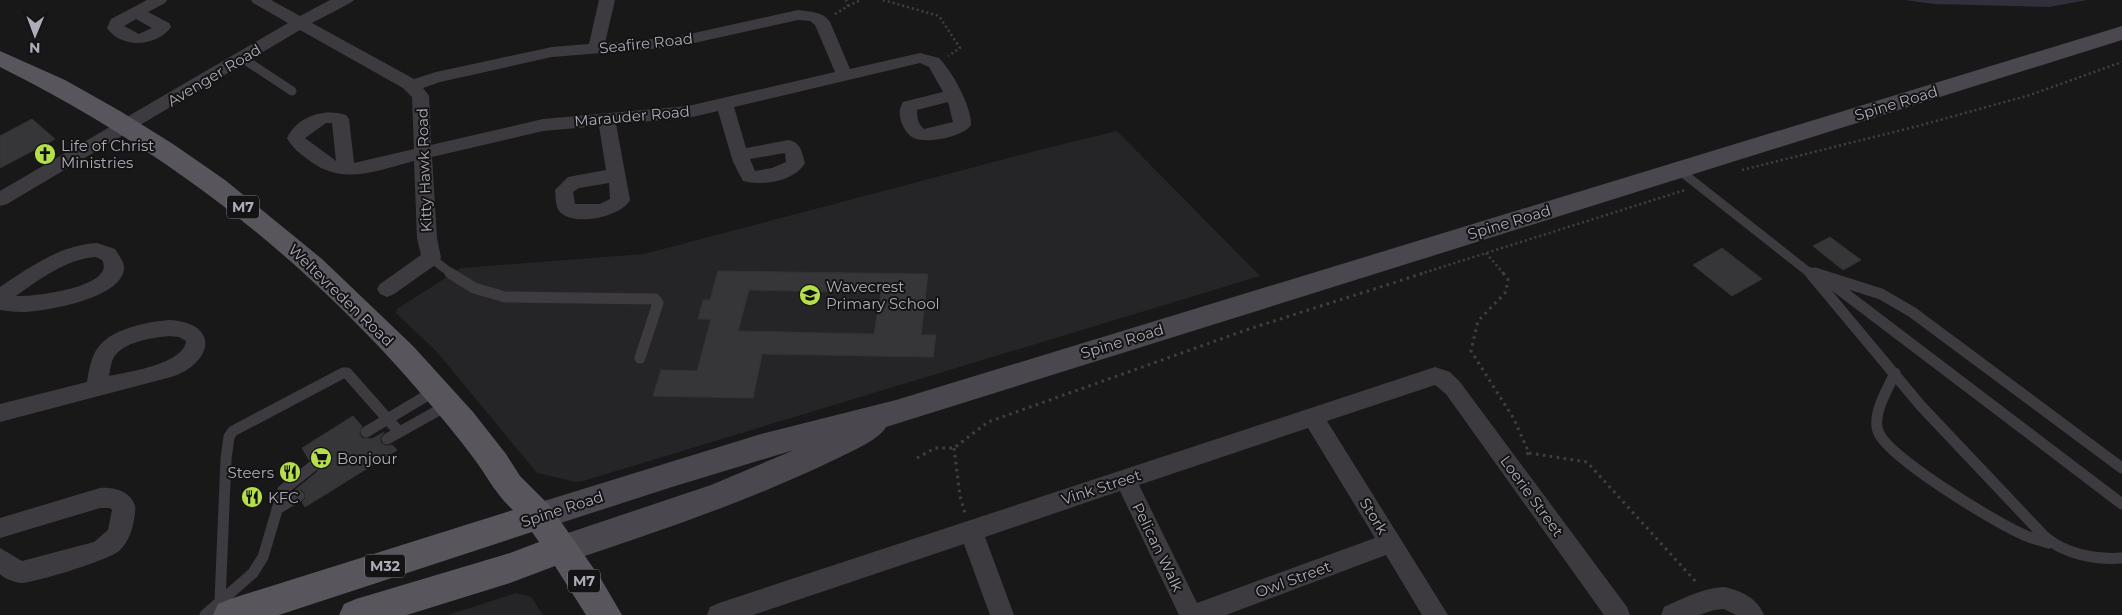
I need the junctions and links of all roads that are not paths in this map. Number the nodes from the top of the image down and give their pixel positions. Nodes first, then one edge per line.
1 (159, 0) edge
2 (260, 0) edge
3 (346, 0) edge
4 (606, 0) edge
5 (136, 12) dead end
6 (300, 23) junction
7 (2122, 33) edge
8 (596, 48) junction
9 (0, 58) edge
10 (242, 58) junction
11 (844, 75) junction
12 (412, 86) junction
13 (292, 91) dead end
14 (953, 95) dead end
15 (724, 104) junction
16 (606, 119) junction
17 (127, 127) junction
18 (424, 153) junction
19 (740, 155) dead end
20 (346, 169) dead end
21 (616, 175) dead end
22 (1682, 180) junction
23 (0, 199) edge
24 (431, 258) junction
25 (1808, 271) junction
26 (1824, 278) junction
27 (388, 288) dead end
28 (0, 297) edge
29 (0, 302) edge
30 (640, 358) dead end
31 (1896, 374) junction
32 (1443, 378) joint
33 (97, 388) dead end
34 (442, 397) junction
35 (896, 412) junction
36 (0, 413) edge
37 (1312, 416) junction
38 (388, 419) junction
39 (366, 432) dead end
40 (399, 432) junction
41 (387, 439) dead end
42 (313, 466) dead end
43 (2122, 468) edge
44 (1125, 479) junction
45 (299, 496) dead end
46 (2122, 504) edge
47 (277, 509) junction
48 (539, 516) junction
49 (0, 528) edge
50 (971, 530) junction
51 (1391, 543) junction
52 (2055, 544) junction
53 (561, 549) junction
54 (2122, 558) edge
55 (0, 559) edge
56 (225, 608) edge
57 (763, 608) edge
58 (205, 615) edge
59 (356, 615) edge
60 (606, 615) edge
61 (719, 615) edge
62 (1002, 615) edge
63 (1191, 615) edge
64 (1195, 615) edge
65 (1436, 615) edge
66 (1618, 615) edge
67 (1672, 615) edge
68 (1752, 615) edge

1 - 5 street
2 - 6 street, Kitty Hawk Road
3 - 6 street, Avenger Road
4 - 8 street
6 - 10 street, Avenger Road
6 - 12 street, Kitty Hawk Road
7 - 22 main road, Spine Road / M32
8 - 11 street, Seafire Road
8 - 12 street, Seafire Road
9 - 17 main road, Weltevreden Road / M7
10 - 13 lane
10 - 17 street, Avenger Road
11 - 14 street, Marauder Road
11 - 15 street, Marauder Road
12 - 18 street, Kitty Hawk Road
15 - 16 street, Marauder Road
15 - 19 street
16 - 18 street, Marauder Road
16 - 21 street
17 - 23 street, Avenger Road
17 - 34 main road, Weltevreden Road / M7
18 - 20 street, Marauder Road
18 - 24 street, Kitty Hawk Road
22 - 25 lane
22 - 35 main road, Spine Road / M32
24 - 27 street
24 - 30 lane
25 - 26 lane
25 - 31 lane
26 - 43 lane
26 - 46 lane
28 - 29 street
31 - 52 lane
31 - 52 lane
32 - 37 street, Vink Street
32 - 66 street, Loerie Street
33 - 36 street
34 - 38 lane
34 - 40 lane
34 - 48 main road, Weltevreden Road / M7
35 - 48 main road, Spine Road / M32
35 - 53 main road, Spine Road / M32
37 - 44 street, Vink Street
37 - 51 street, Stork
38 - 39 lane
38 - 40 lane
38 - 56 lane
40 - 41 lane
42 - 47 lane
44 - 50 street, Vink Street
44 - 63 street, Pelican Walk
45 - 47 lane
47 - 56 lane
48 - 53 main road, Weltevreden Road / M7
48 - 56 main road, Spine Road / M32
49 - 55 street
50 - 57 street, Vink Street
50 - 62 street
51 - 64 street, Owl Street
51 - 65 street, Stork
52 - 54 lane
53 - 59 main road, Spine Road / M32
53 - 60 main road, Weltevreden Road / M7
56 - 58 lane
57 - 61 street, Vink Street
67 - 68 street

